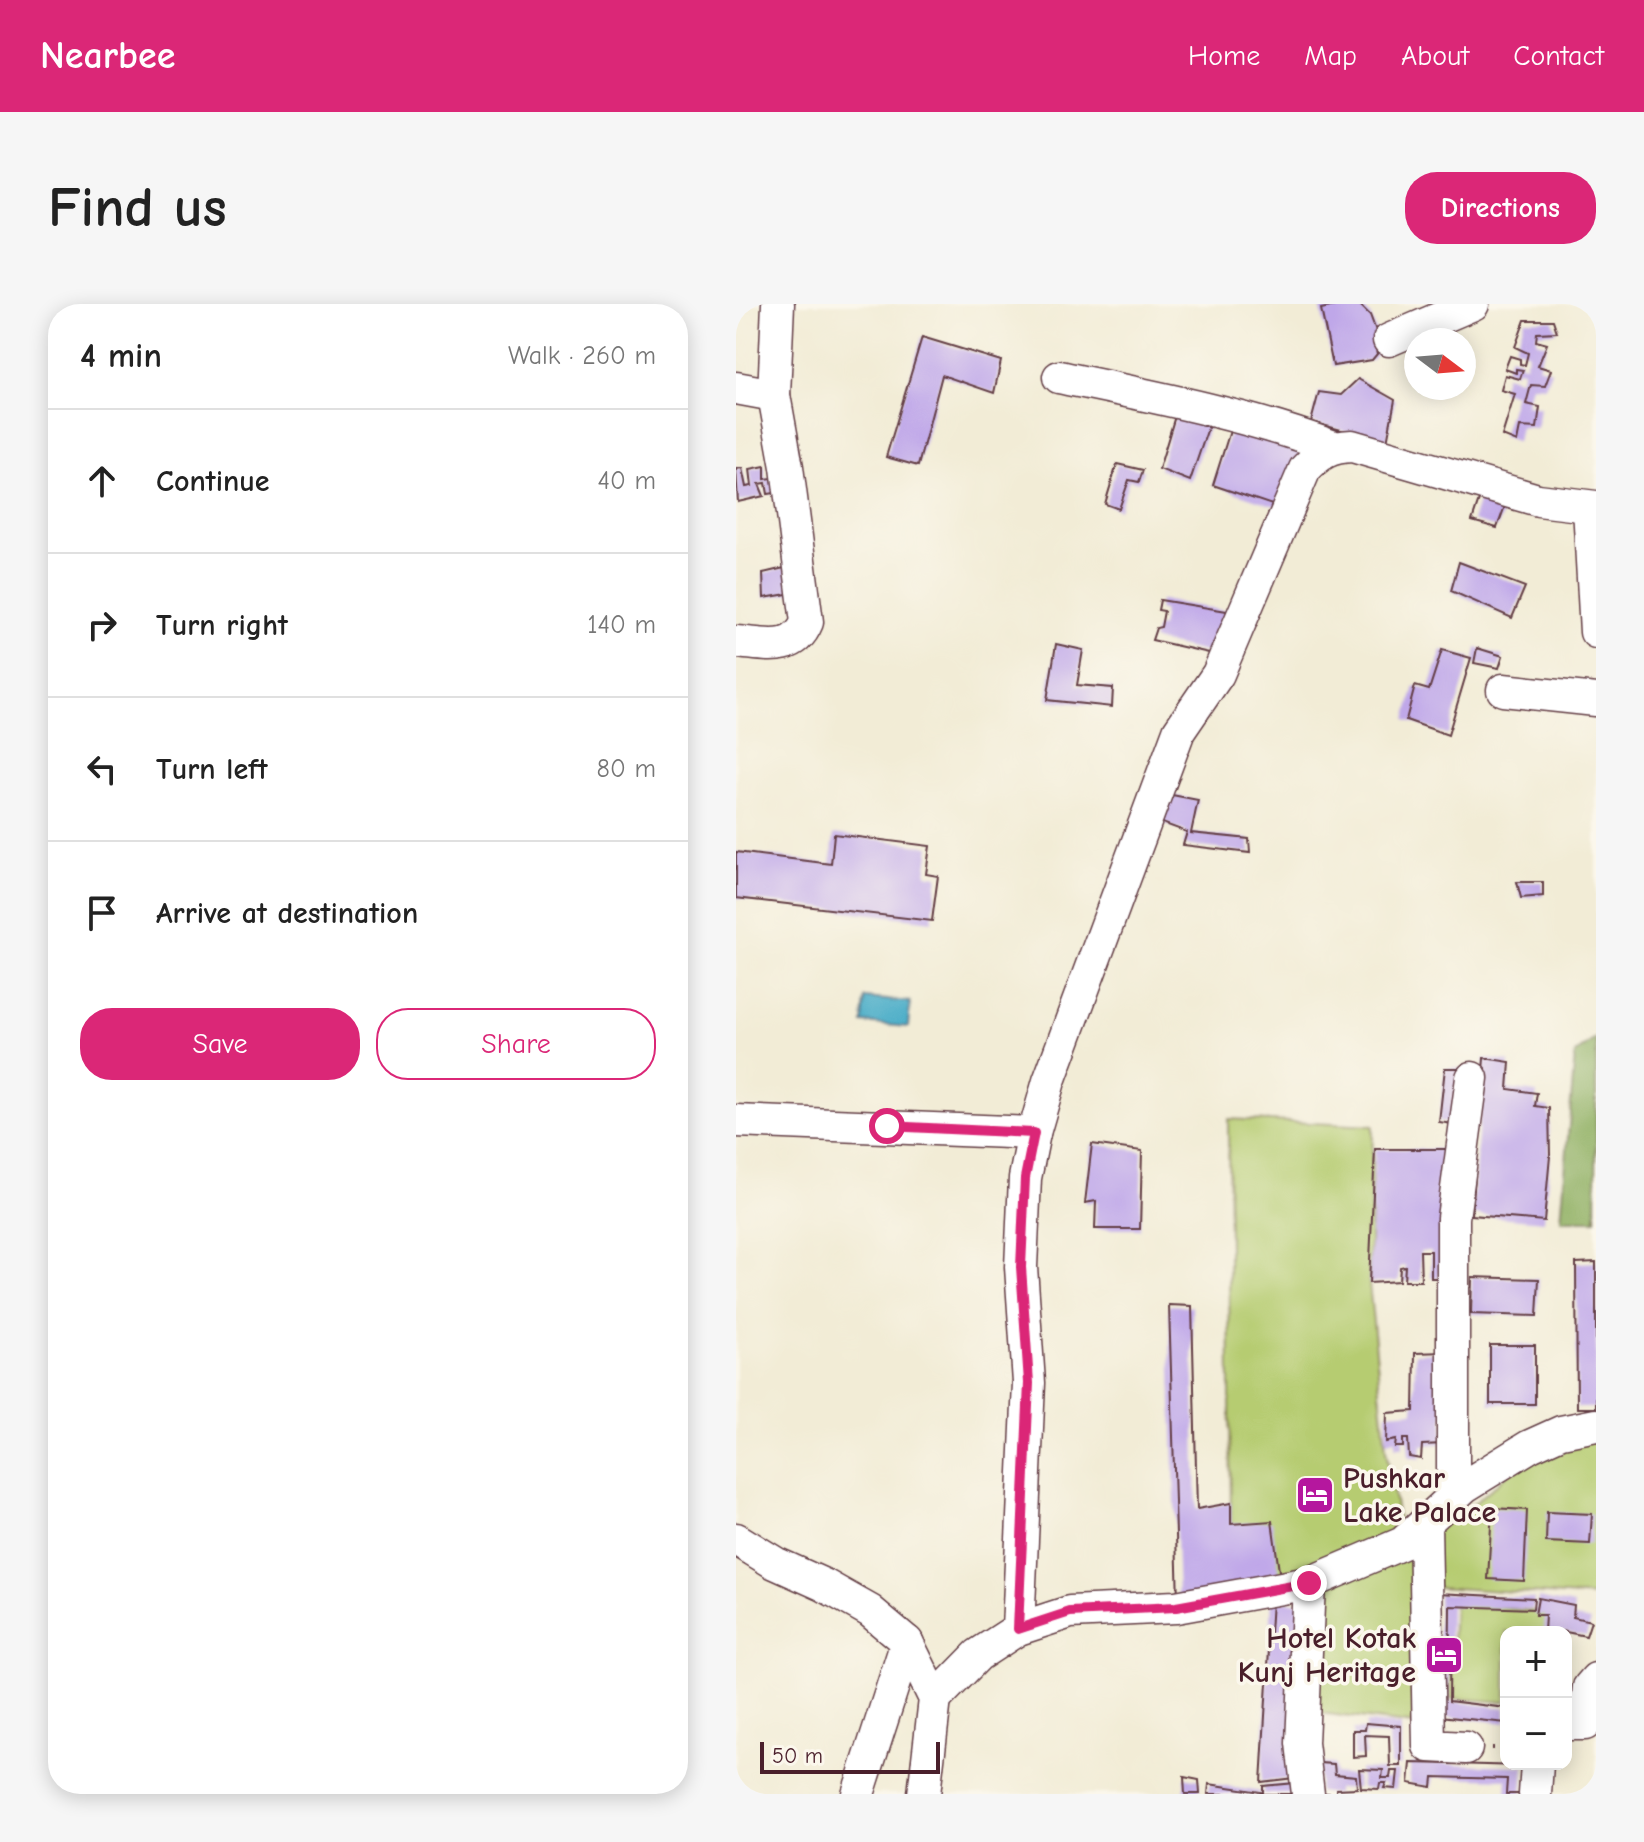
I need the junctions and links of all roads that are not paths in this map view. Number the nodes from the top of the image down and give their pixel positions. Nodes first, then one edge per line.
1 (778, 304) edge
2 (1473, 304) edge
3 (1389, 340) dead end
4 (1059, 377) dead end
5 (736, 388) edge
6 (774, 395) junction
7 (1334, 447) junction
8 (1593, 507) edge
9 (1596, 632) edge
10 (736, 642) edge
11 (1503, 690) dead end
12 (1596, 700) edge
13 (1472, 1078) dead end
14 (736, 1121) edge
15 (1034, 1133) junction
16 (1596, 1425) edge
17 (1453, 1497) junction
18 (1425, 1524) junction
19 (736, 1539) edge
20 (1309, 1583) junction
21 (1018, 1629) junction
22 (907, 1642) junction
23 (1596, 1679) edge
24 (935, 1699) junction
25 (1572, 1724) edge
26 (1466, 1748) dead end
27 (1537, 1770) edge
28 (858, 1794) edge
29 (924, 1794) edge
30 (1308, 1794) edge
31 (1535, 1794) edge

1 - 6 street
2 - 3 street
4 - 7 street
5 - 6 street
6 - 10 street
7 - 8 street
7 - 15 street
8 - 9 street
11 - 12 street
13 - 17 street
14 - 15 street
15 - 21 street
16 - 17 street
17 - 18 street
18 - 20 street
18 - 26 street
19 - 22 street
20 - 21 street
20 - 30 street
21 - 24 street
22 - 24 street
22 - 28 street
23 - 25 street
24 - 29 street
27 - 31 street

